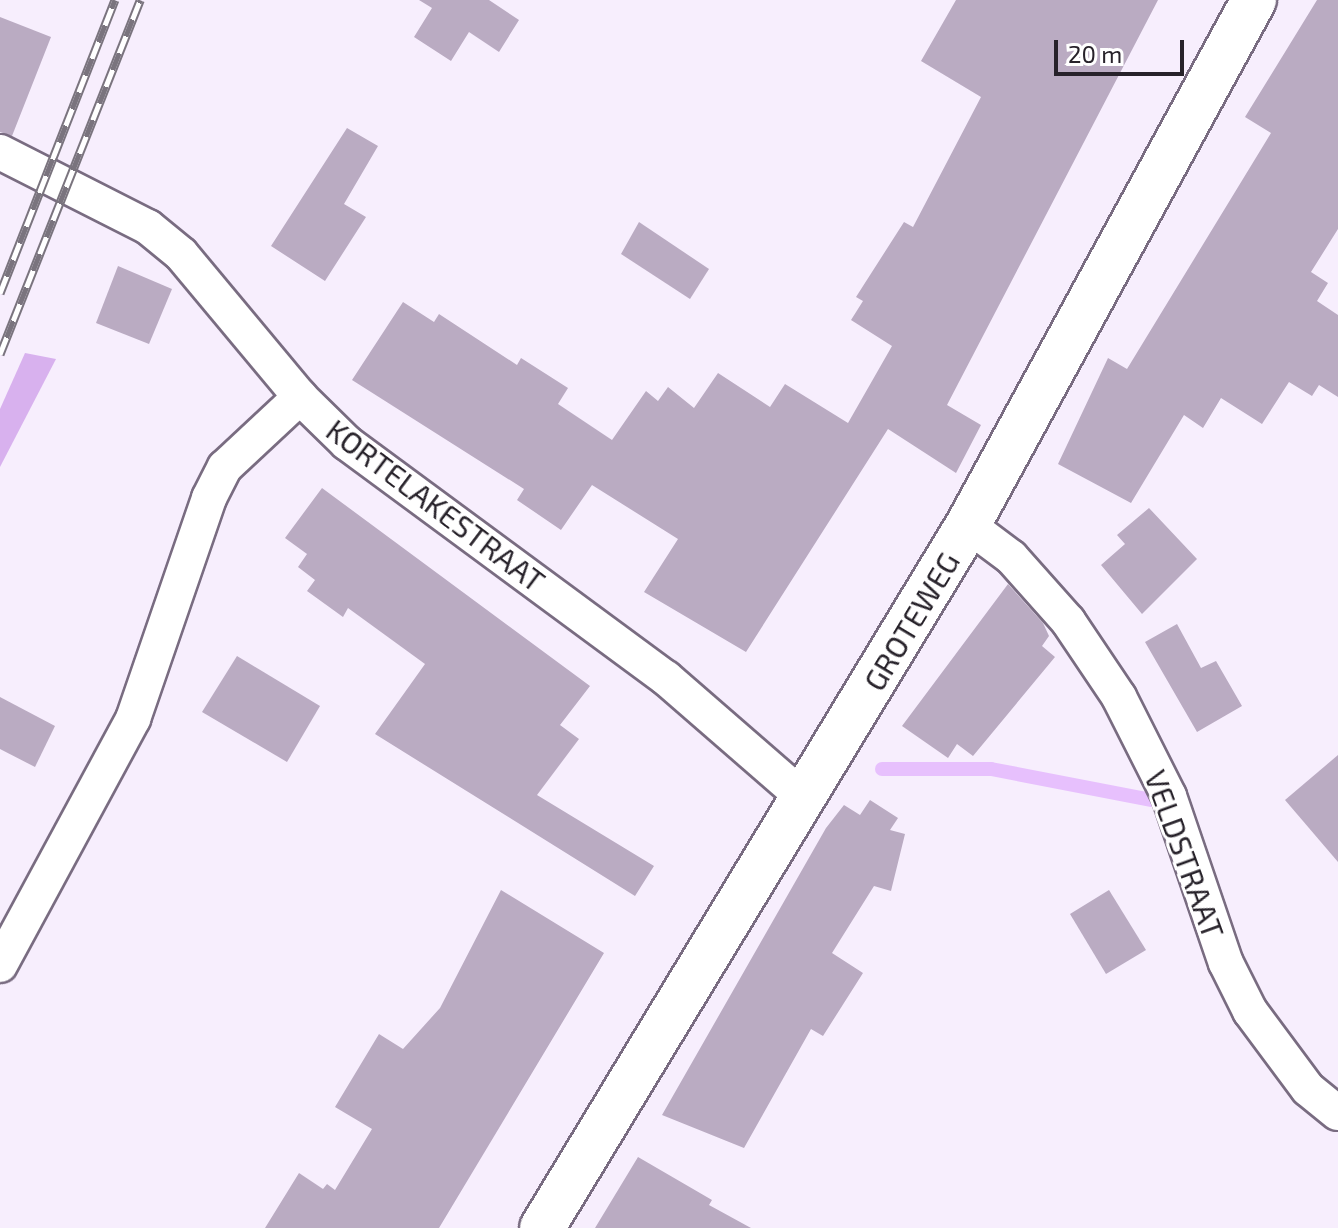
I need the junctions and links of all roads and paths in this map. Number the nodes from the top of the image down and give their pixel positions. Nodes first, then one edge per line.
1 (1254, 0) edge
2 (0, 152) edge
3 (300, 397) junction
4 (968, 525) junction
5 (805, 799) junction
6 (0, 965) edge
7 (1338, 1113) edge
8 (542, 1228) edge

1 - 4 main road, GROTEWEG
2 - 3 street, KORTELAKESTRAAT
3 - 5 street, KORTELAKESTRAAT
3 - 6 street
4 - 5 main road, GROTEWEG
4 - 7 street, VELDSTRAAT
5 - 8 main road, GROTEWEG

